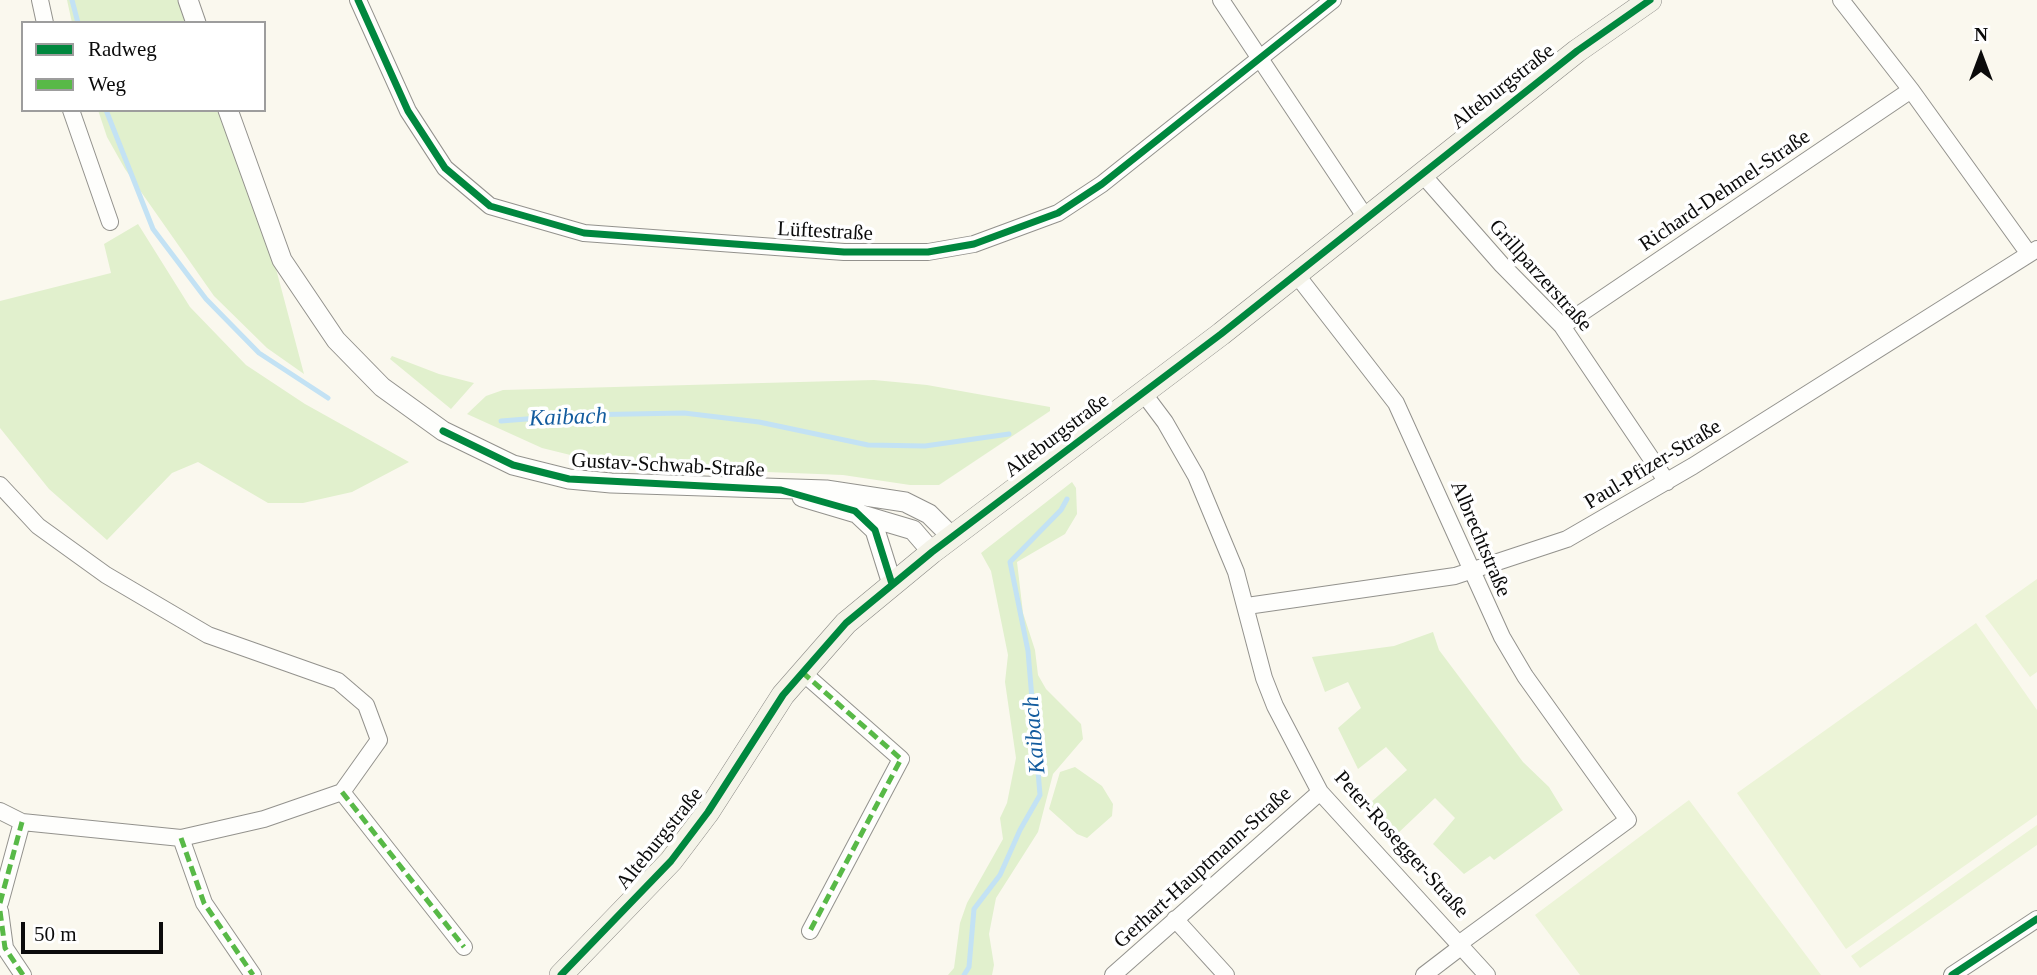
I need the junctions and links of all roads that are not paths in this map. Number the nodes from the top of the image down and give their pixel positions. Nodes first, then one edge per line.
1 (40, 0) edge
2 (188, 0) edge
3 (358, 0) edge
4 (1222, 0) edge
5 (1333, 0) edge
6 (1650, 0) edge
7 (1841, 0) edge
8 (45, 21) edge
9 (195, 21) edge
10 (1259, 60) junction
11 (1911, 90) junction
12 (72, 112) edge
13 (229, 112) edge
14 (1422, 174) junction
15 (1366, 218) junction
16 (110, 222) dead end
17 (2033, 251) edge
18 (1296, 274) junction
19 (1562, 326) junction
20 (1144, 394) junction
21 (1667, 482) junction
22 (0, 485) edge
23 (781, 490) junction
24 (855, 511) junction
25 (952, 537) junction
26 (932, 552) junction
27 (1470, 572) junction
28 (892, 584) junction
29 (1247, 606) junction
30 (802, 672) junction
31 (342, 792) junction
32 (1320, 792) junction
33 (0, 811) edge
34 (22, 822) junction
35 (181, 838) junction
36 (0, 903) edge
37 (0, 911) edge
38 (1175, 919) junction
39 (2035, 924) edge
40 (810, 931) dead end
41 (1461, 944) junction
42 (464, 947) dead end
43 (23, 975) edge
44 (253, 975) edge
45 (561, 975) edge
46 (1113, 975) edge
47 (1226, 975) edge
48 (1424, 975) edge
49 (1486, 975) edge
50 (1952, 975) edge

1 - 8 street
2 - 9 street
3 - 10 street, Lüftestraße
4 - 10 street
5 - 10 street, Lüftestraße
6 - 14 main road, Alteburgstraße
7 - 11 street
10 - 15 street
11 - 17 street
11 - 19 street, Richard-Dehmel-Straße
12 - 16 street
13 - 23 street, Gustav-Schwab-Straße
14 - 15 main road, Alteburgstraße
14 - 19 street, Grillparzerstraße
15 - 18 main road, Alteburgstraße
17 - 21 street, Paul-Pfizer-Straße
18 - 20 main road, Alteburgstraße
18 - 27 street, Albrechtstraße
19 - 21 street, Grillparzerstraße
20 - 25 main road, Alteburgstraße
20 - 29 street, Peter-Rosegger-Straße
21 - 27 street, Paul-Pfizer-Straße
22 - 31 street
23 - 24 street, Gustav-Schwab-Straße
23 - 25 street, Gustav-Schwab-Straße
24 - 26 street, Gustav-Schwab-Straße
24 - 28 street
25 - 26 main road, Alteburgstraße
26 - 28 main road, Alteburgstraße
27 - 29 street, Paul-Pfizer-Straße
27 - 41 street, Albrechtstraße
28 - 30 main road, Alteburgstraße
29 - 32 street, Peter-Rosegger-Straße
30 - 40 street
30 - 45 main road, Alteburgstraße
31 - 35 street
31 - 42 street
32 - 38 street, Gerhart-Hauptmann-Straße
32 - 41 street, Peter-Rosegger-Straße
33 - 34 street
34 - 35 street
34 - 36 street
35 - 44 street
37 - 43 street
38 - 46 street, Gerhart-Hauptmann-Straße
38 - 47 street
39 - 50 street
41 - 48 street
41 - 49 street, Peter-Rosegger-Straße

